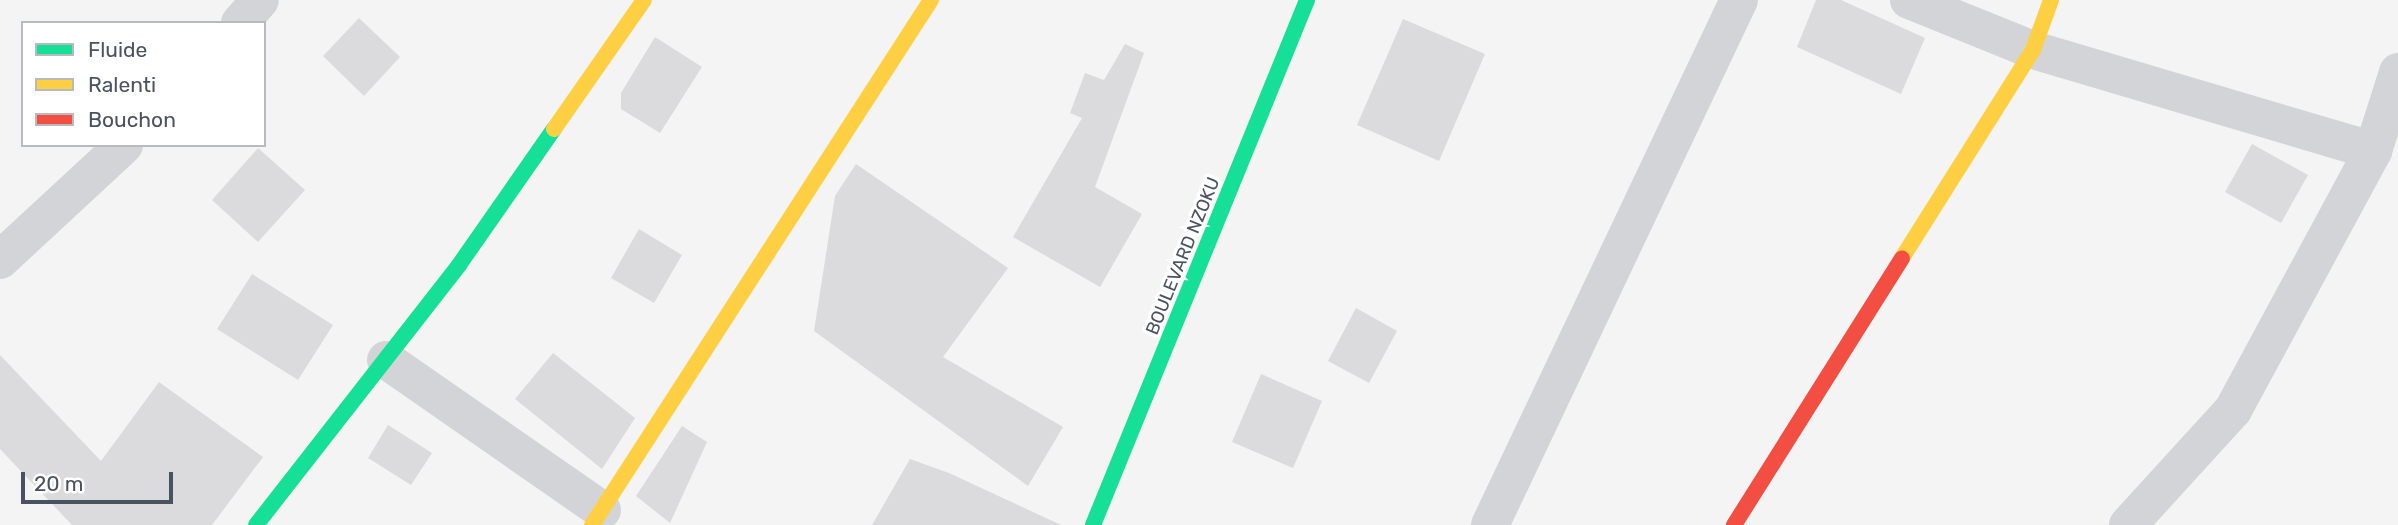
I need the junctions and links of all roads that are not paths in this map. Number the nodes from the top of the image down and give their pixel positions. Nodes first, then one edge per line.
1 (260, 0) edge
2 (644, 0) edge
3 (931, 0) edge
4 (1307, 0) edge
5 (1739, 0) edge
6 (1909, 0) edge
7 (2051, 0) edge
8 (242, 21) edge
9 (2033, 50) junction
10 (2398, 72) edge
11 (122, 147) edge
12 (2373, 151) junction
13 (0, 260) edge
14 (386, 360) junction
15 (597, 518) edge
16 (256, 525) edge
17 (1093, 525) edge
18 (1490, 525) edge
19 (1734, 525) edge
20 (2129, 525) edge

1 - 8 street
2 - 14 street
3 - 15 street
4 - 17 street, BOULEVARD NZOKU
5 - 18 street
6 - 9 street
7 - 9 street
9 - 12 street
9 - 19 street
10 - 12 street
11 - 13 street
12 - 20 street
14 - 15 street
14 - 16 street

